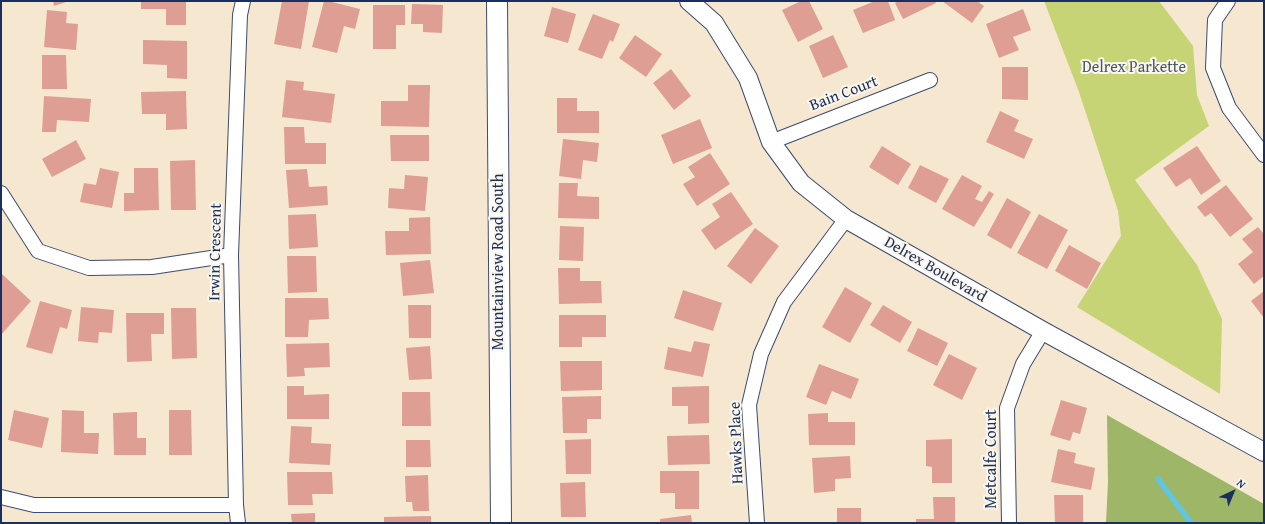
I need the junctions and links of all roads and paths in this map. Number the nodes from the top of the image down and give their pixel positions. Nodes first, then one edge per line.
1 (243, 1) edge
2 (497, 1) edge
3 (690, 1) edge
4 (1228, 1) edge
5 (930, 80) dead end
6 (771, 142) junction
7 (1264, 155) edge
8 (1, 193) edge
9 (846, 219) junction
10 (231, 255) junction
11 (1043, 331) junction
12 (1264, 452) edge
13 (1, 497) edge
14 (236, 505) junction
15 (238, 523) edge
16 (500, 523) edge
17 (757, 523) edge
18 (1009, 523) edge

1 - 10 street, Irwin Crescent
2 - 16 main road, Mountainview Road South
3 - 6 street, Delrex Boulevard
4 - 7 street
5 - 6 street, Bain Court
6 - 9 street, Delrex Boulevard
8 - 10 street
9 - 11 street, Delrex Boulevard
9 - 17 street, Hawks Place
10 - 14 street, Irwin Crescent
11 - 12 street, Delrex Boulevard
11 - 18 street, Metcalfe Court
13 - 14 street
14 - 15 street, Irwin Crescent

